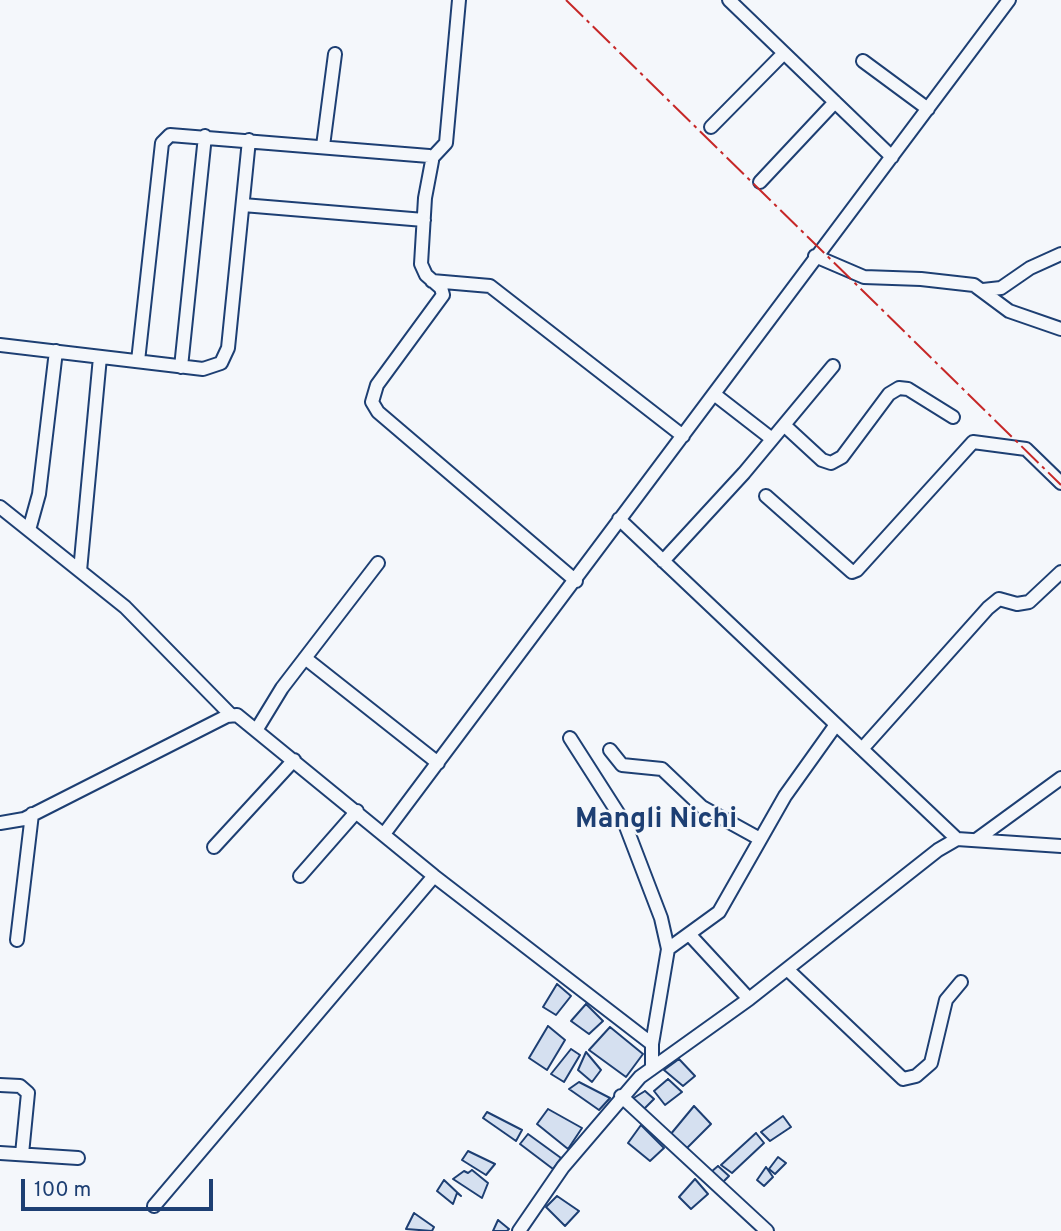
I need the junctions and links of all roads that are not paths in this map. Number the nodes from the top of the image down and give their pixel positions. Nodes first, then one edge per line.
1 (459, 0) edge
2 (729, 0) edge
3 (1009, 0) edge
4 (784, 53) junction
5 (335, 54) dead end
6 (863, 61) dead end
7 (835, 102) junction
8 (928, 109) junction
9 (711, 127) dead end
10 (205, 136) junction
11 (250, 140) junction
12 (323, 146) junction
13 (892, 157) junction
14 (432, 158) junction
15 (760, 182) dead end
16 (243, 205) junction
17 (424, 220) junction
18 (1061, 254) edge
19 (815, 256) junction
20 (432, 281) junction
21 (983, 290) junction
22 (1061, 329) edge
23 (0, 345) edge
24 (56, 351) junction
25 (100, 357) junction
26 (138, 362) junction
27 (181, 366) junction
28 (833, 366) dead end
29 (714, 394) junction
30 (953, 417) dead end
31 (784, 425) junction
32 (683, 436) junction
33 (772, 439) junction
34 (1061, 483) edge
35 (766, 496) dead end
36 (0, 507) edge
37 (619, 519) junction
38 (29, 530) junction
39 (663, 561) junction
40 (379, 563) dead end
41 (80, 571) junction
42 (1061, 572) edge
43 (576, 581) junction
44 (305, 657) junction
45 (232, 715) junction
46 (835, 726) junction
47 (257, 729) junction
48 (570, 738) dead end
49 (862, 749) junction
50 (610, 750) dead end
51 (294, 760) junction
52 (438, 763) junction
53 (1061, 778) edge
54 (357, 811) junction
55 (32, 814) junction
56 (0, 823) edge
57 (384, 834) junction
58 (760, 839) junction
59 (957, 839) junction
60 (975, 840) junction
61 (1061, 846) edge
62 (214, 847) dead end
63 (300, 876) dead end
64 (434, 876) junction
65 (689, 934) junction
66 (17, 940) dead end
67 (667, 949) junction
68 (788, 969) junction
69 (961, 982) dead end
70 (749, 999) junction
71 (652, 1044) junction
72 (652, 1067) junction
73 (0, 1085) edge
74 (621, 1096) junction
75 (0, 1153) edge
76 (22, 1154) junction
77 (78, 1158) dead end
78 (154, 1206) dead end
79 (519, 1231) edge
80 (768, 1231) edge

1 - 14 street
2 - 4 street
3 - 8 street
4 - 7 street
4 - 9 street
5 - 12 street
6 - 8 street
7 - 13 street
7 - 15 street
8 - 13 street
10 - 11 street
10 - 26 street
10 - 27 street
11 - 12 street
11 - 16 street
12 - 14 street
13 - 19 street
14 - 17 street
16 - 17 street
16 - 27 street
17 - 20 street
18 - 21 street
19 - 21 street
19 - 29 street
20 - 32 street
20 - 43 street
21 - 22 street
23 - 24 street
24 - 25 street
24 - 38 street
25 - 26 street
25 - 41 street
26 - 27 street
28 - 31 street
29 - 32 street
29 - 33 street
30 - 31 street
31 - 33 street
32 - 37 street
33 - 39 street
34 - 35 street
36 - 38 street
37 - 39 street
37 - 43 street
38 - 41 street
39 - 46 street
40 - 44 street
41 - 45 street
42 - 49 street
43 - 52 street
44 - 47 street
44 - 52 street
45 - 47 street
45 - 55 street
46 - 49 street
46 - 58 street
47 - 51 street
48 - 67 street
49 - 59 street
50 - 58 street
51 - 54 street
51 - 62 street
52 - 57 street
53 - 60 street
54 - 57 street
54 - 63 street
55 - 56 street
55 - 66 street
57 - 64 street
58 - 65 street
59 - 60 street
59 - 68 street
60 - 61 street
64 - 71 street
64 - 78 street
65 - 67 street
65 - 70 street
67 - 71 street
68 - 69 street
68 - 70 street
70 - 72 street
71 - 72 street
72 - 74 street
73 - 76 street
74 - 79 street
74 - 80 street
75 - 76 street
76 - 77 street

